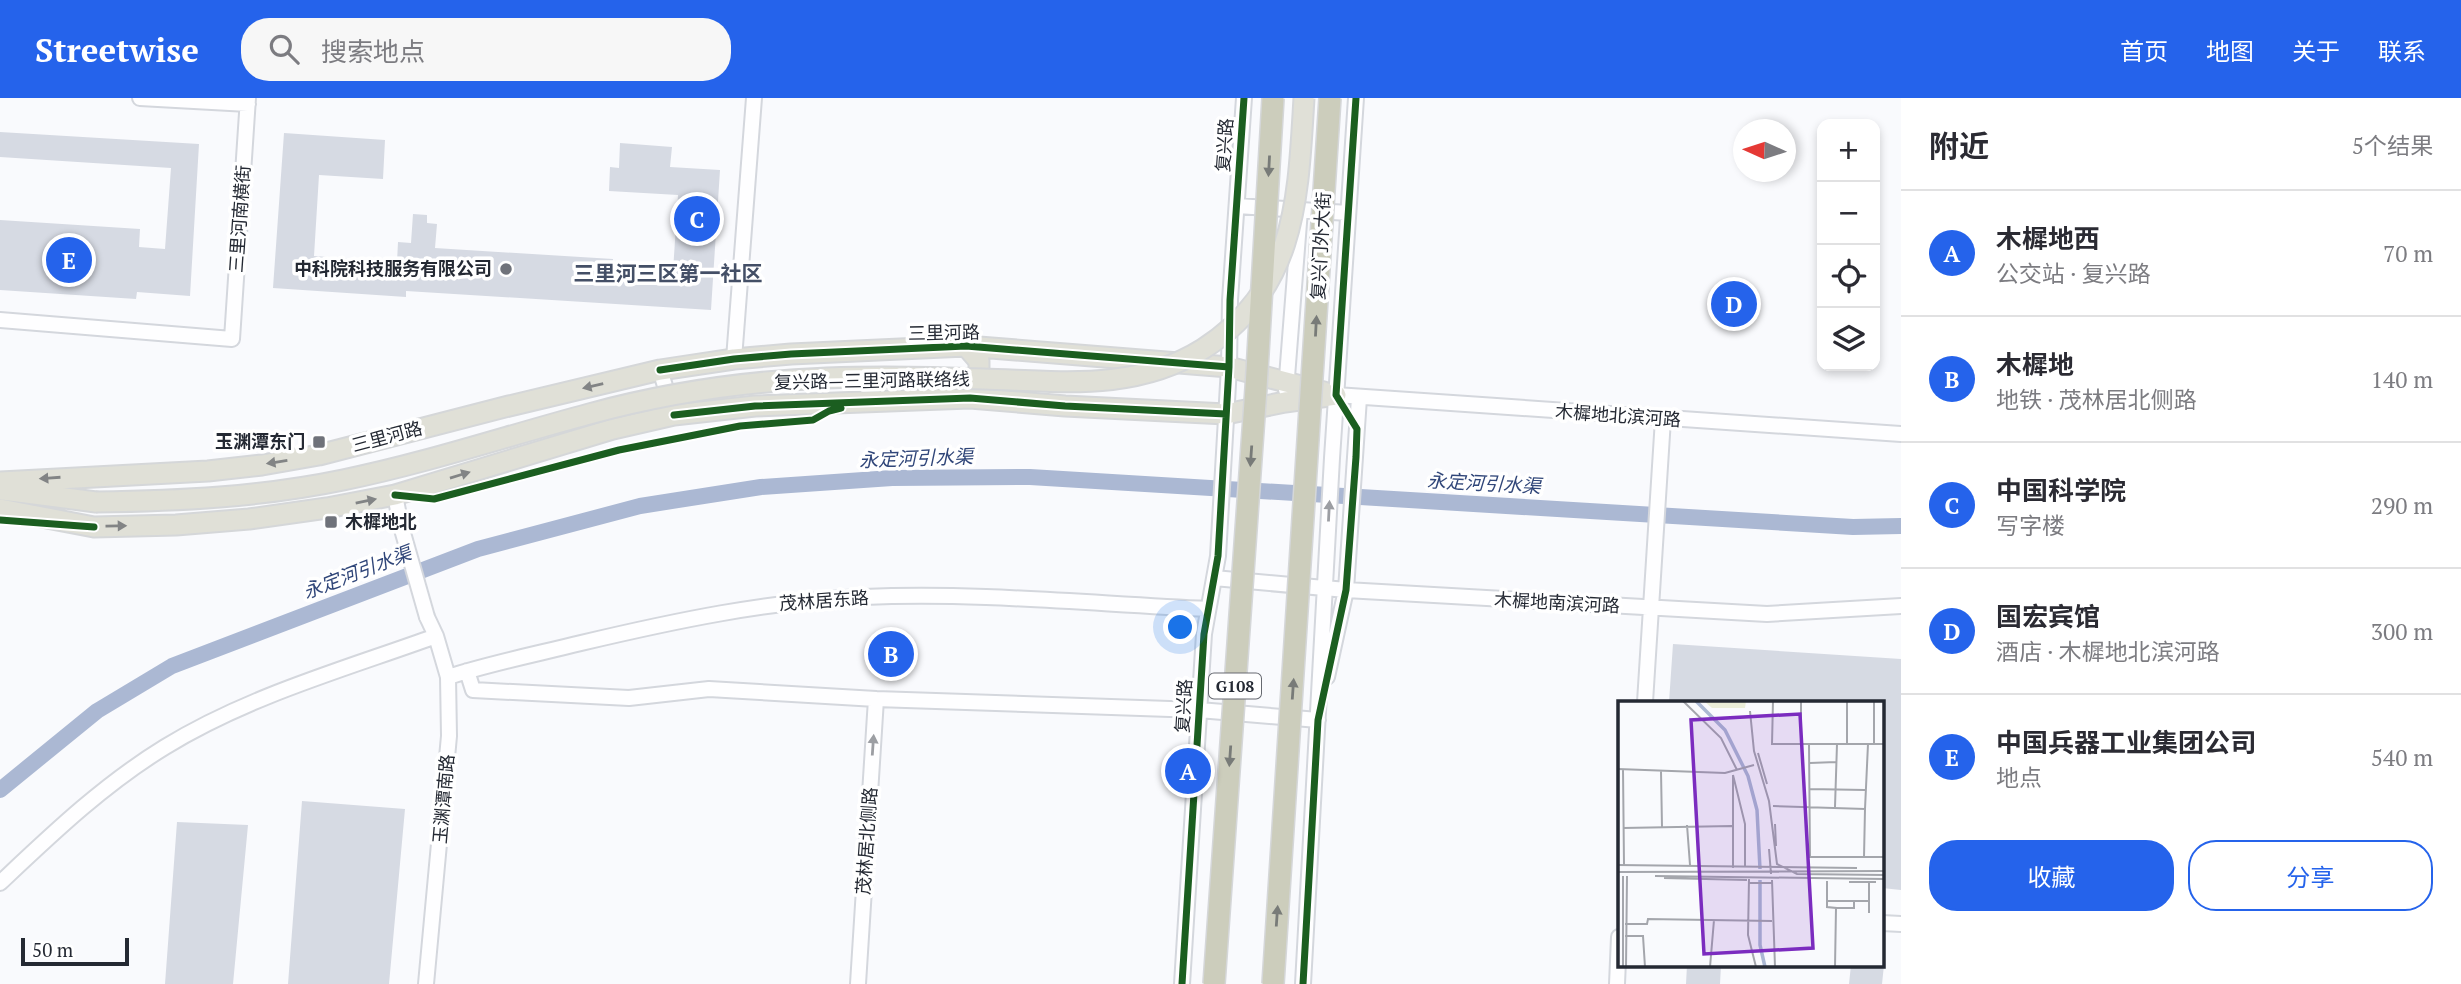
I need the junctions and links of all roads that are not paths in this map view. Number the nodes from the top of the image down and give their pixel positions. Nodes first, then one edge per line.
1 (140, 98) edge
2 (754, 98) edge
3 (1244, 98) edge
4 (1273, 98) edge
5 (1304, 98) edge
6 (1330, 98) edge
7 (1356, 98) edge
8 (248, 101) edge
9 (1237, 206) junction
10 (1300, 210) junction
11 (1348, 213) junction
12 (0, 320) edge
13 (966, 346) junction
14 (734, 359) junction
15 (1229, 367) junction
16 (660, 370) junction
17 (1286, 392) junction
18 (1336, 395) junction
19 (971, 398) junction
20 (1359, 398) junction
21 (1226, 414) junction
22 (674, 415) junction
23 (1663, 419) junction
24 (1357, 429) junction
25 (1901, 434) edge
26 (0, 482) edge
27 (0, 489) edge
28 (395, 495) junction
29 (0, 502) edge
30 (96, 502) junction
31 (0, 509) edge
32 (1214, 578) junction
33 (1325, 587) junction
34 (1346, 590) junction
35 (1901, 606) edge
36 (1651, 608) junction
37 (1208, 609) junction
38 (436, 636) junction
39 (467, 671) junction
40 (448, 677) junction
41 (876, 699) junction
42 (1644, 701) edge
43 (1199, 710) junction
44 (1318, 720) junction
45 (0, 883) edge
46 (1618, 960) edge
47 (426, 984) edge
48 (858, 984) edge
49 (1182, 984) edge
50 (1214, 984) edge
51 (1273, 984) edge
52 (1303, 984) edge
53 (1617, 984) edge

1 - 8 street
2 - 14 street
3 - 9 street, 复兴路
4 -> 50 highway, G108, bridge
5 - 30 main road, 复兴路—三里河路联络线, bridge
51 -> 6 highway, 复兴门外大街, bridge
7 - 11 street
8 - 12 street, 三里河南横街
9 - 10 street
9 - 15 street, 复兴路
10 - 11 street
10 - 17 street
11 - 18 street
13 - 14 main road, 三里河路
13 - 15 main road, 三里河路
13 - 19 main road
14 - 16 main road, 三里河路
15 - 17 main road, 三里河路
15 - 21 street, 复兴路
16 - 22 street
16 -> 26 main road, 三里河路
17 - 18 main road, 三里河路
17 - 21 main road
18 - 20 street, 木樨地北滨河路
18 - 24 street
33 -> 18 street
19 - 21 main road
19 - 22 main road
20 - 23 street, 木樨地北滨河路
20 - 24 street
21 - 32 street, 复兴路
28 -> 22 main road
23 - 25 street, 木樨地北滨河路
23 - 36 street
24 - 34 street
27 - 30 main road
31 -> 28 main road
28 - 38 street, 玉渊潭南路, bridge
29 - 30 main road
32 - 33 street, 木樨地南滨河路
32 - 37 street, 复兴路
33 - 34 street, 木樨地南滨河路
33 - 44 street
34 - 36 street, 木樨地南滨河路
34 - 44 street
35 - 36 street, 木樨地南滨河路
36 - 42 street
37 - 39 street, 茂林居东路
37 - 43 street, 复兴路
38 - 40 street, 玉渊潭南路
38 - 45 street
39 - 40 street, 茂林居东路
39 - 41 street
40 - 47 street, 玉渊潭南路
41 - 43 street
48 -> 41 street, 茂林居北侧路
43 - 44 street
43 - 49 street, 复兴路
44 - 52 street
46 - 53 street

